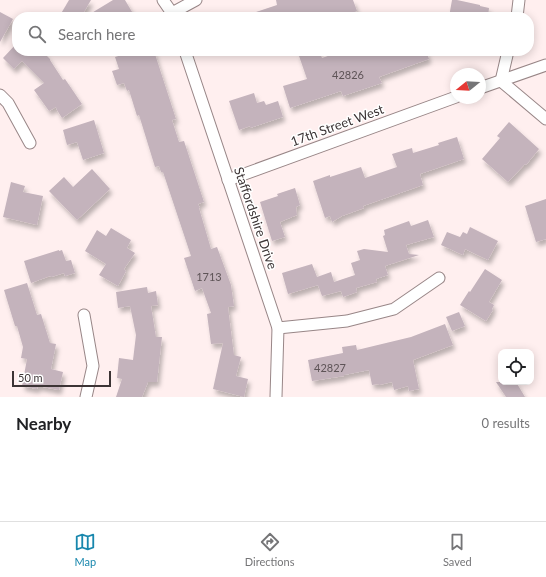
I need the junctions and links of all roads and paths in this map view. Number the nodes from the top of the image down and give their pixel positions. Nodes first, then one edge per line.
1 (163, 0) edge
2 (196, 0) edge
3 (519, 0) edge
4 (170, 12) edge
5 (177, 12) edge
6 (517, 12) edge
7 (186, 56) edge
8 (507, 56) edge
9 (546, 65) edge
10 (500, 81) junction
11 (486, 86) edge
12 (0, 96) edge
13 (450, 99) edge
14 (546, 119) edge
15 (30, 143) dead end
16 (228, 180) junction
17 (439, 278) dead end
18 (84, 315) dead end
19 (278, 328) junction
20 (86, 397) edge
21 (276, 397) edge

1 - 4 street
2 - 5 street
3 - 6 street
7 - 16 street, Staffordshire Drive
8 - 10 street
9 - 10 street
10 - 11 street
10 - 14 street
12 - 15 street
13 - 16 street, 17th Street West
16 - 19 street, Staffordshire Drive
17 - 19 street
18 - 20 street
19 - 21 street, Staffordshire Drive

